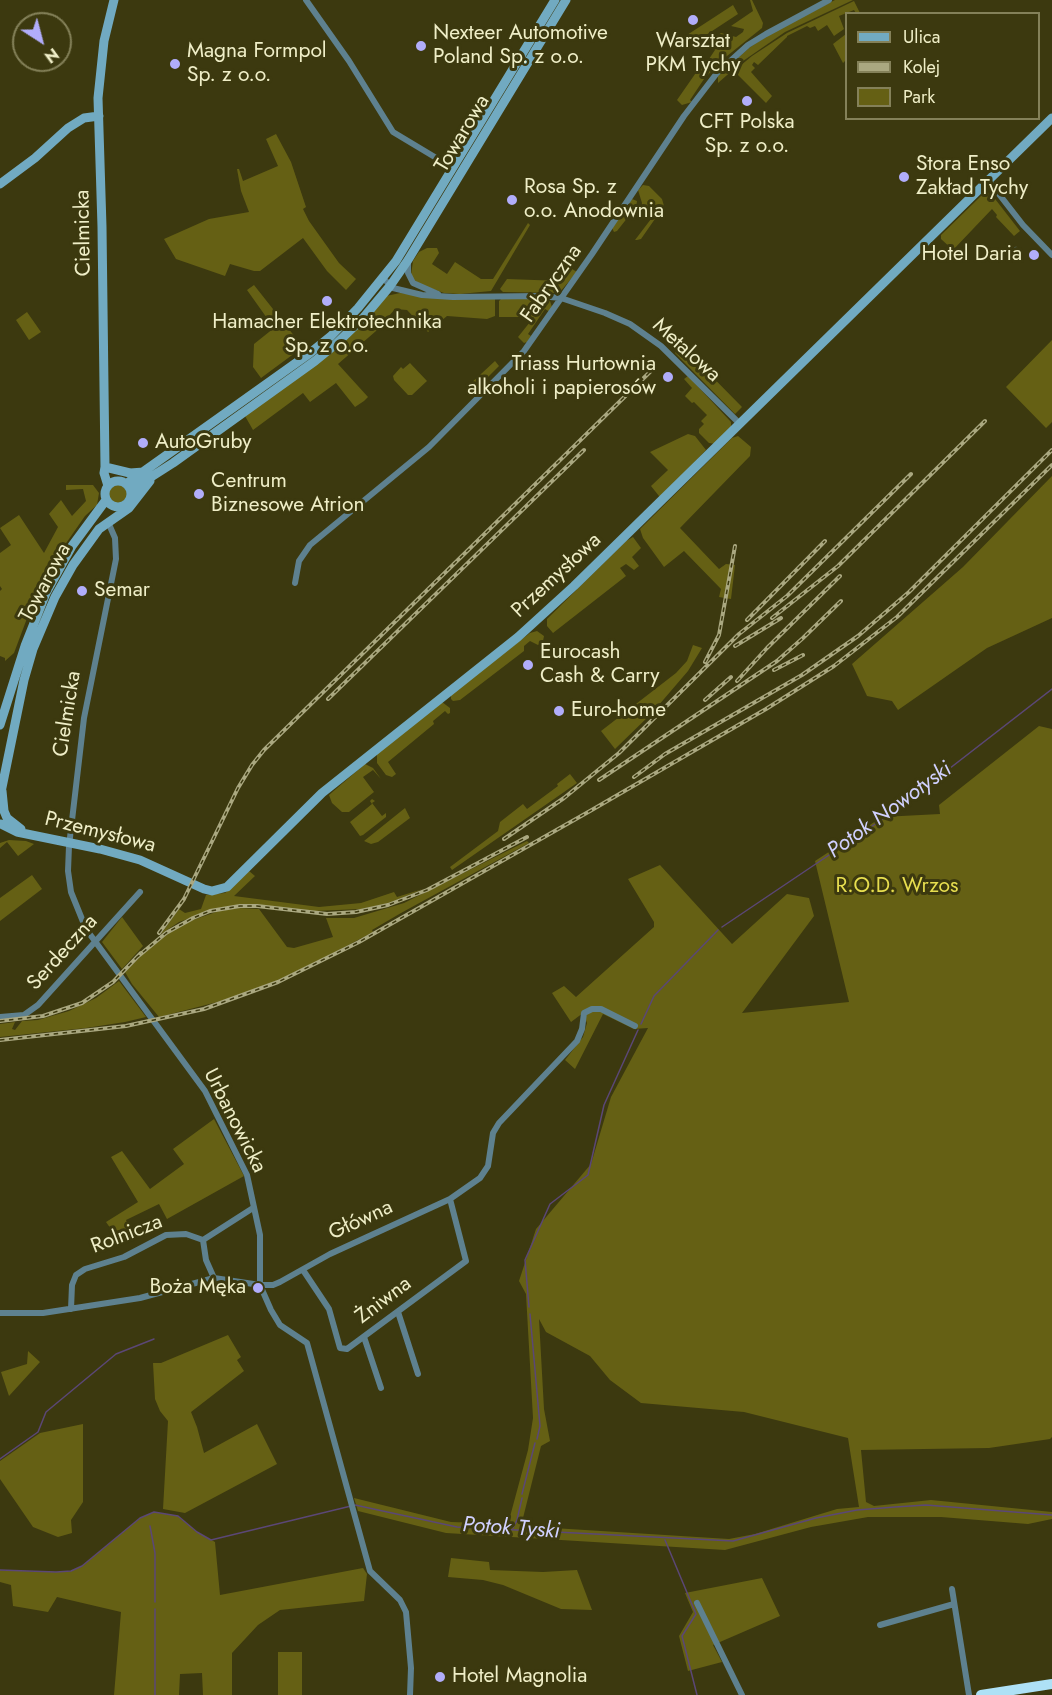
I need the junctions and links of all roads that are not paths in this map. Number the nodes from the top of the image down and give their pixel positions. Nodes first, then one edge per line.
1 (114, 0) edge
2 (306, 0) edge
3 (555, 0) edge
4 (566, 0) edge
5 (830, 0) edge
6 (502, 96) junction
7 (99, 116) junction
8 (1052, 118) edge
9 (453, 168) junction
10 (988, 180) junction
11 (0, 184) edge
12 (1052, 255) edge
13 (408, 260) junction
14 (387, 283) junction
15 (441, 295) junction
16 (561, 298) junction
17 (740, 424) junction
18 (105, 466) junction
19 (148, 474) junction
20 (111, 484) junction
21 (128, 489) junction
22 (110, 503) junction
23 (108, 522) junction
24 (99, 529) junction
25 (295, 583) dead end
26 (0, 725) edge
27 (1, 794) edge
28 (0, 822) edge
29 (0, 831) edge
30 (17, 831) junction
31 (29, 834) junction
32 (70, 843) junction
33 (140, 892) dead end
34 (96, 941) junction
35 (0, 1017) edge
36 (635, 1026) dead end
37 (450, 1199) junction
38 (253, 1208) junction
39 (203, 1240) junction
40 (303, 1270) junction
41 (214, 1278) junction
42 (260, 1284) junction
43 (71, 1309) junction
44 (398, 1312) junction
45 (0, 1313) edge
46 (364, 1337) junction
47 (418, 1374) dead end
48 (381, 1388) dead end
49 (952, 1589) dead end
50 (697, 1603) dead end
51 (954, 1604) junction
52 (880, 1625) dead end
53 (1051, 1686) edge
54 (410, 1695) edge
55 (742, 1695) edge
56 (969, 1695) edge
57 (981, 1695) edge

1 - 7 street, Cielmicka
2 - 9 street
3 - 6 street, Towarowa
4 - 6 street, Towarowa
5 - 16 street, Fabryczna
6 - 9 street, Towarowa
6 - 13 street, Towarowa
7 - 11 street
7 - 18 street, Cielmicka
8 - 10 street, Przemysłowa
9 - 14 street, Towarowa
10 - 12 street
10 - 17 street, Przemysłowa
13 - 14 street, Towarowa
13 - 15 street
14 - 15 street, Metalowa
14 - 19 street, Towarowa
15 - 16 street, Metalowa
16 - 17 street, Metalowa
16 - 25 street, Fabryczna
17 - 32 street, Przemysłowa
18 - 19 street
18 - 20 street, Cielmicka
19 - 21 street, Towarowa
19 - 23 street, Towarowa
20 - 21 street
20 - 22 street
21 - 22 street
22 - 24 street, Towarowa
22 - 26 street, Towarowa
23 - 24 street, Towarowa
23 - 32 street, Cielmicka
24 - 27 street, Towarowa
27 - 31 street
28 - 29 street
28 - 30 street, Przemysłowa
29 - 30 street, Przemysłowa
30 - 31 street, Przemysłowa
31 - 32 street, Przemysłowa
32 - 34 street, Urbanowicka
33 - 34 street, Serdeczna
34 - 35 street, Serdeczna
34 - 38 street, Urbanowicka
36 - 37 street, Główna
37 - 40 street, Główna
37 - 44 street, Żniwna
38 - 39 street
38 - 42 street, Urbanowicka
39 - 41 street
39 - 43 street, Rolnicza
40 - 42 street, Główna
40 - 46 street, Żniwna
41 - 42 street, Główna
41 - 43 street, Główna
42 - 54 street, Urbanowicka
43 - 45 street, Główna
44 - 46 street, Żniwna
44 - 47 street
46 - 48 street
49 - 51 street
50 - 55 street
51 - 52 street
51 - 56 street
53 - 57 highway

